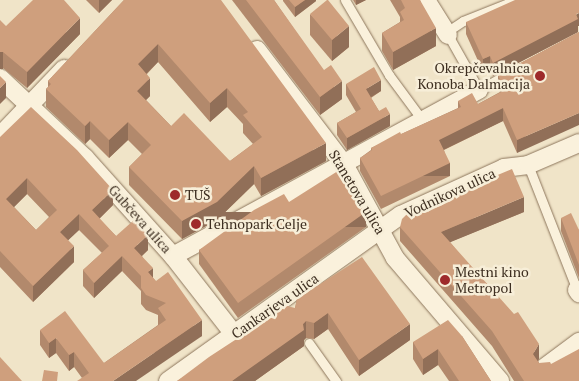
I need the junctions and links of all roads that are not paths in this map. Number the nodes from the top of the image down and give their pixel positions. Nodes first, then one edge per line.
1 (345, 0) edge
2 (426, 0) edge
3 (516, 0) edge
4 (448, 35) junction
5 (249, 39) edge
6 (76, 56) edge
7 (516, 70) edge
8 (0, 78) edge
9 (479, 90) junction
10 (30, 104) junction
11 (423, 121) junction
12 (0, 136) edge
13 (579, 143) edge
14 (344, 164) junction
15 (528, 165) junction
16 (380, 230) junction
17 (174, 256) junction
18 (578, 292) edge
19 (234, 334) junction
20 (579, 342) edge
21 (308, 343) dead end
22 (544, 368) edge
23 (168, 381) edge
24 (336, 381) edge
25 (500, 381) edge

1 - 11 lane
2 - 4 street
3 - 4 lane
4 - 9 lane
5 - 14 street, Stanetova ulica
6 - 10 street
7 - 9 lane
8 - 10 street, Gubčeva ulica
9 - 11 street
10 - 12 street
10 - 17 street, Gubčeva ulica
11 - 14 street
13 - 15 street, Vodnikova ulica
14 - 16 street, Stanetova ulica
14 - 17 street
15 - 16 street, Vodnikova ulica
15 - 18 lane
16 - 19 street, Cankarjeva ulica
16 - 25 street, Stanetova ulica
17 - 19 street, Gubčeva ulica
19 - 23 street, Cankarjeva ulica
20 - 22 street
21 - 24 lane

